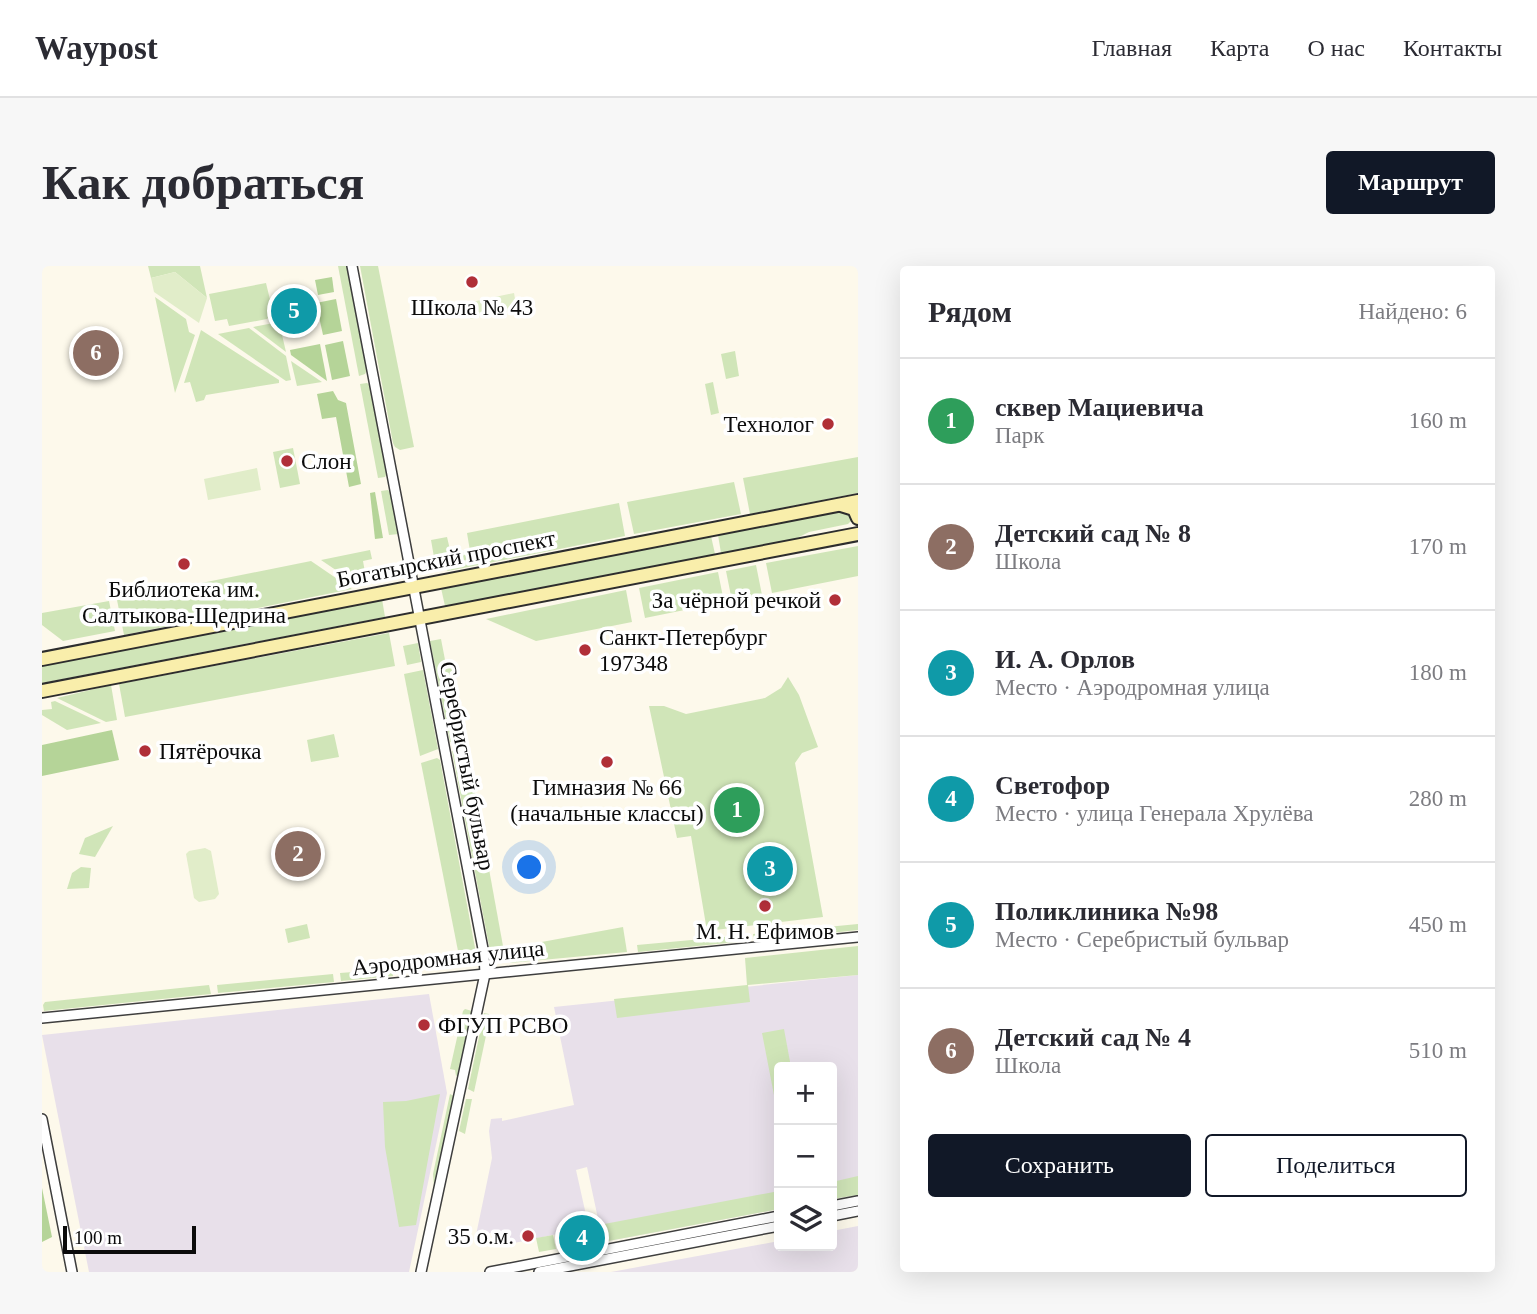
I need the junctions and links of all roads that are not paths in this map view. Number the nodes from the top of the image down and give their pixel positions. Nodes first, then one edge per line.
1 (352, 266) edge
2 (858, 501) edge
3 (834, 505) junction
4 (858, 520) edge
5 (858, 534) edge
6 (841, 538) junction
7 (413, 587) junction
8 (419, 619) junction
9 (42, 659) edge
10 (42, 691) edge
11 (858, 937) edge
12 (485, 974) junction
13 (42, 1018) edge
14 (42, 1119) edge
15 (858, 1201) edge
16 (837, 1205) edge
17 (858, 1211) edge
18 (837, 1215) edge
19 (774, 1217) edge
20 (774, 1227) edge
21 (72, 1272) edge
22 (421, 1272) edge
23 (490, 1272) edge
24 (539, 1272) edge

1 - 7 street, Серебристый бульвар
2 - 3 main road, Богатырский проспект
3 - 4 main road
3 - 7 main road, Богатырский проспект
4 - 6 main road
5 - 6 main road
6 - 8 main road
7 - 8 street, Серебристый бульвар
7 - 9 main road, Богатырский проспект
8 - 10 main road
8 - 12 street, Серебристый бульвар
11 - 12 street, Аэродромная улица
12 - 13 street, Аэродромная улица
12 - 22 street, Серебристый бульвар
14 - 21 street
15 - 16 street
17 - 18 street
19 - 23 street
20 - 24 street

